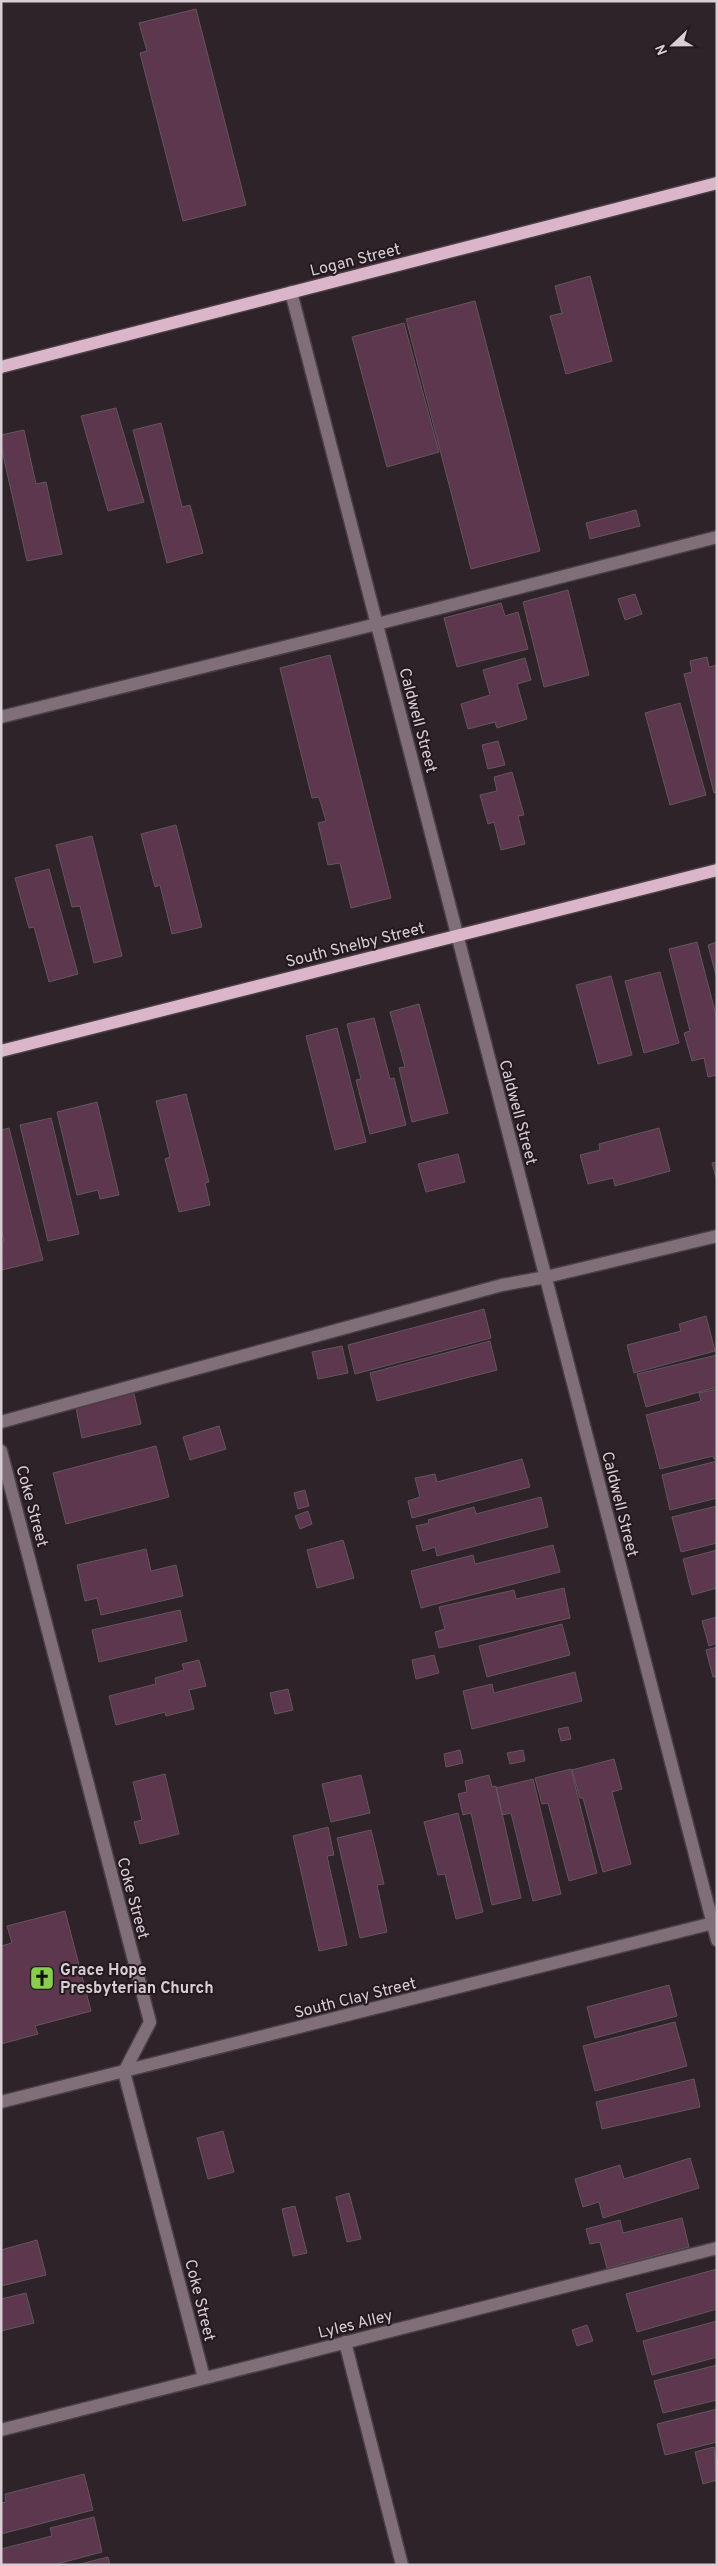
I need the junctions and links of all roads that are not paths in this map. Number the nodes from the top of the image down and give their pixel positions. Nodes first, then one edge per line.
1 (717, 183) edge
2 (290, 292) junction
3 (1, 367) edge
4 (717, 537) edge
5 (377, 624) junction
6 (1, 717) edge
7 (717, 870) edge
8 (457, 934) junction
9 (1, 1051) edge
10 (717, 1236) edge
11 (546, 1277) junction
12 (1, 1422) edge
13 (1, 1451) edge
14 (714, 1923) edge
15 (717, 1940) edge
16 (124, 2072) junction
17 (1, 2102) edge
18 (717, 2248) edge
19 (345, 2342) junction
20 (204, 2378) junction
21 (1, 2430) edge
22 (402, 2565) edge

1 - 2 main road, Logan Street
2 - 3 main road, Logan Street
2 - 5 street, Caldwell Street
4 - 5 street
5 - 6 street
5 - 8 street, Caldwell Street
7 - 8 main road, South Shelby Street
8 - 9 main road, South Shelby Street
8 - 11 street, Caldwell Street
10 - 11 street
11 - 12 street
11 - 14 street, Caldwell Street
13 - 16 street, Coke Street
14 - 15 street, Caldwell Street
14 - 16 street, South Clay Street
16 - 17 street, South Clay Street
16 - 20 street, Coke Street
18 - 19 street, Lyles Alley
19 - 20 street, Lyles Alley
19 - 22 street
20 - 21 street, Lyles Alley

